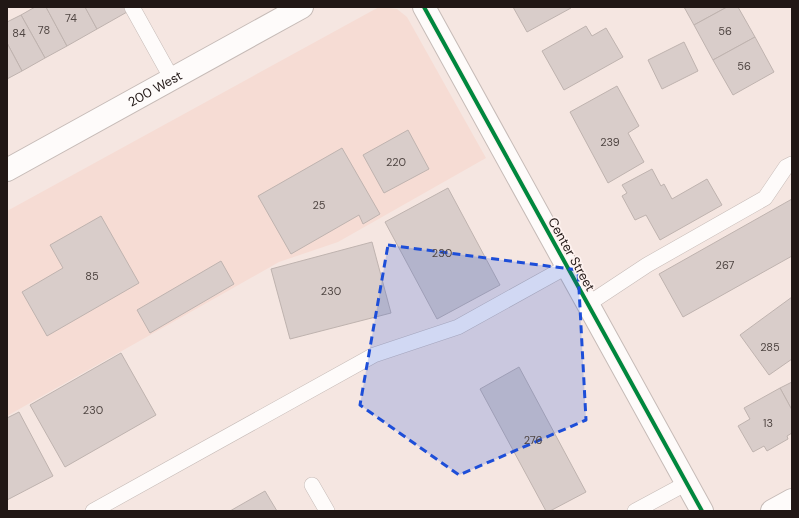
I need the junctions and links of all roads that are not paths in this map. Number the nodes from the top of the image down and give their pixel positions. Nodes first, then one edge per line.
1 (132, 7) edge
2 (302, 7) edge
3 (424, 7) edge
4 (172, 79) junction
5 (792, 164) edge
6 (7, 170) edge
7 (568, 266) junction
8 (588, 304) junction
9 (687, 483) junction
10 (312, 485) dead end
11 (792, 500) edge
12 (93, 511) edge
13 (327, 511) edge
14 (635, 511) edge
15 (702, 511) edge
16 (772, 511) edge

1 - 4 lane
2 - 4 street, 200 West
3 - 7 street, Center Street
4 - 6 street, 200 West
5 - 8 lane
7 - 8 street, Center Street
7 - 12 lane
8 - 9 street, Center Street
9 - 14 lane
9 - 15 street, Center Street
10 - 13 lane
11 - 16 street

